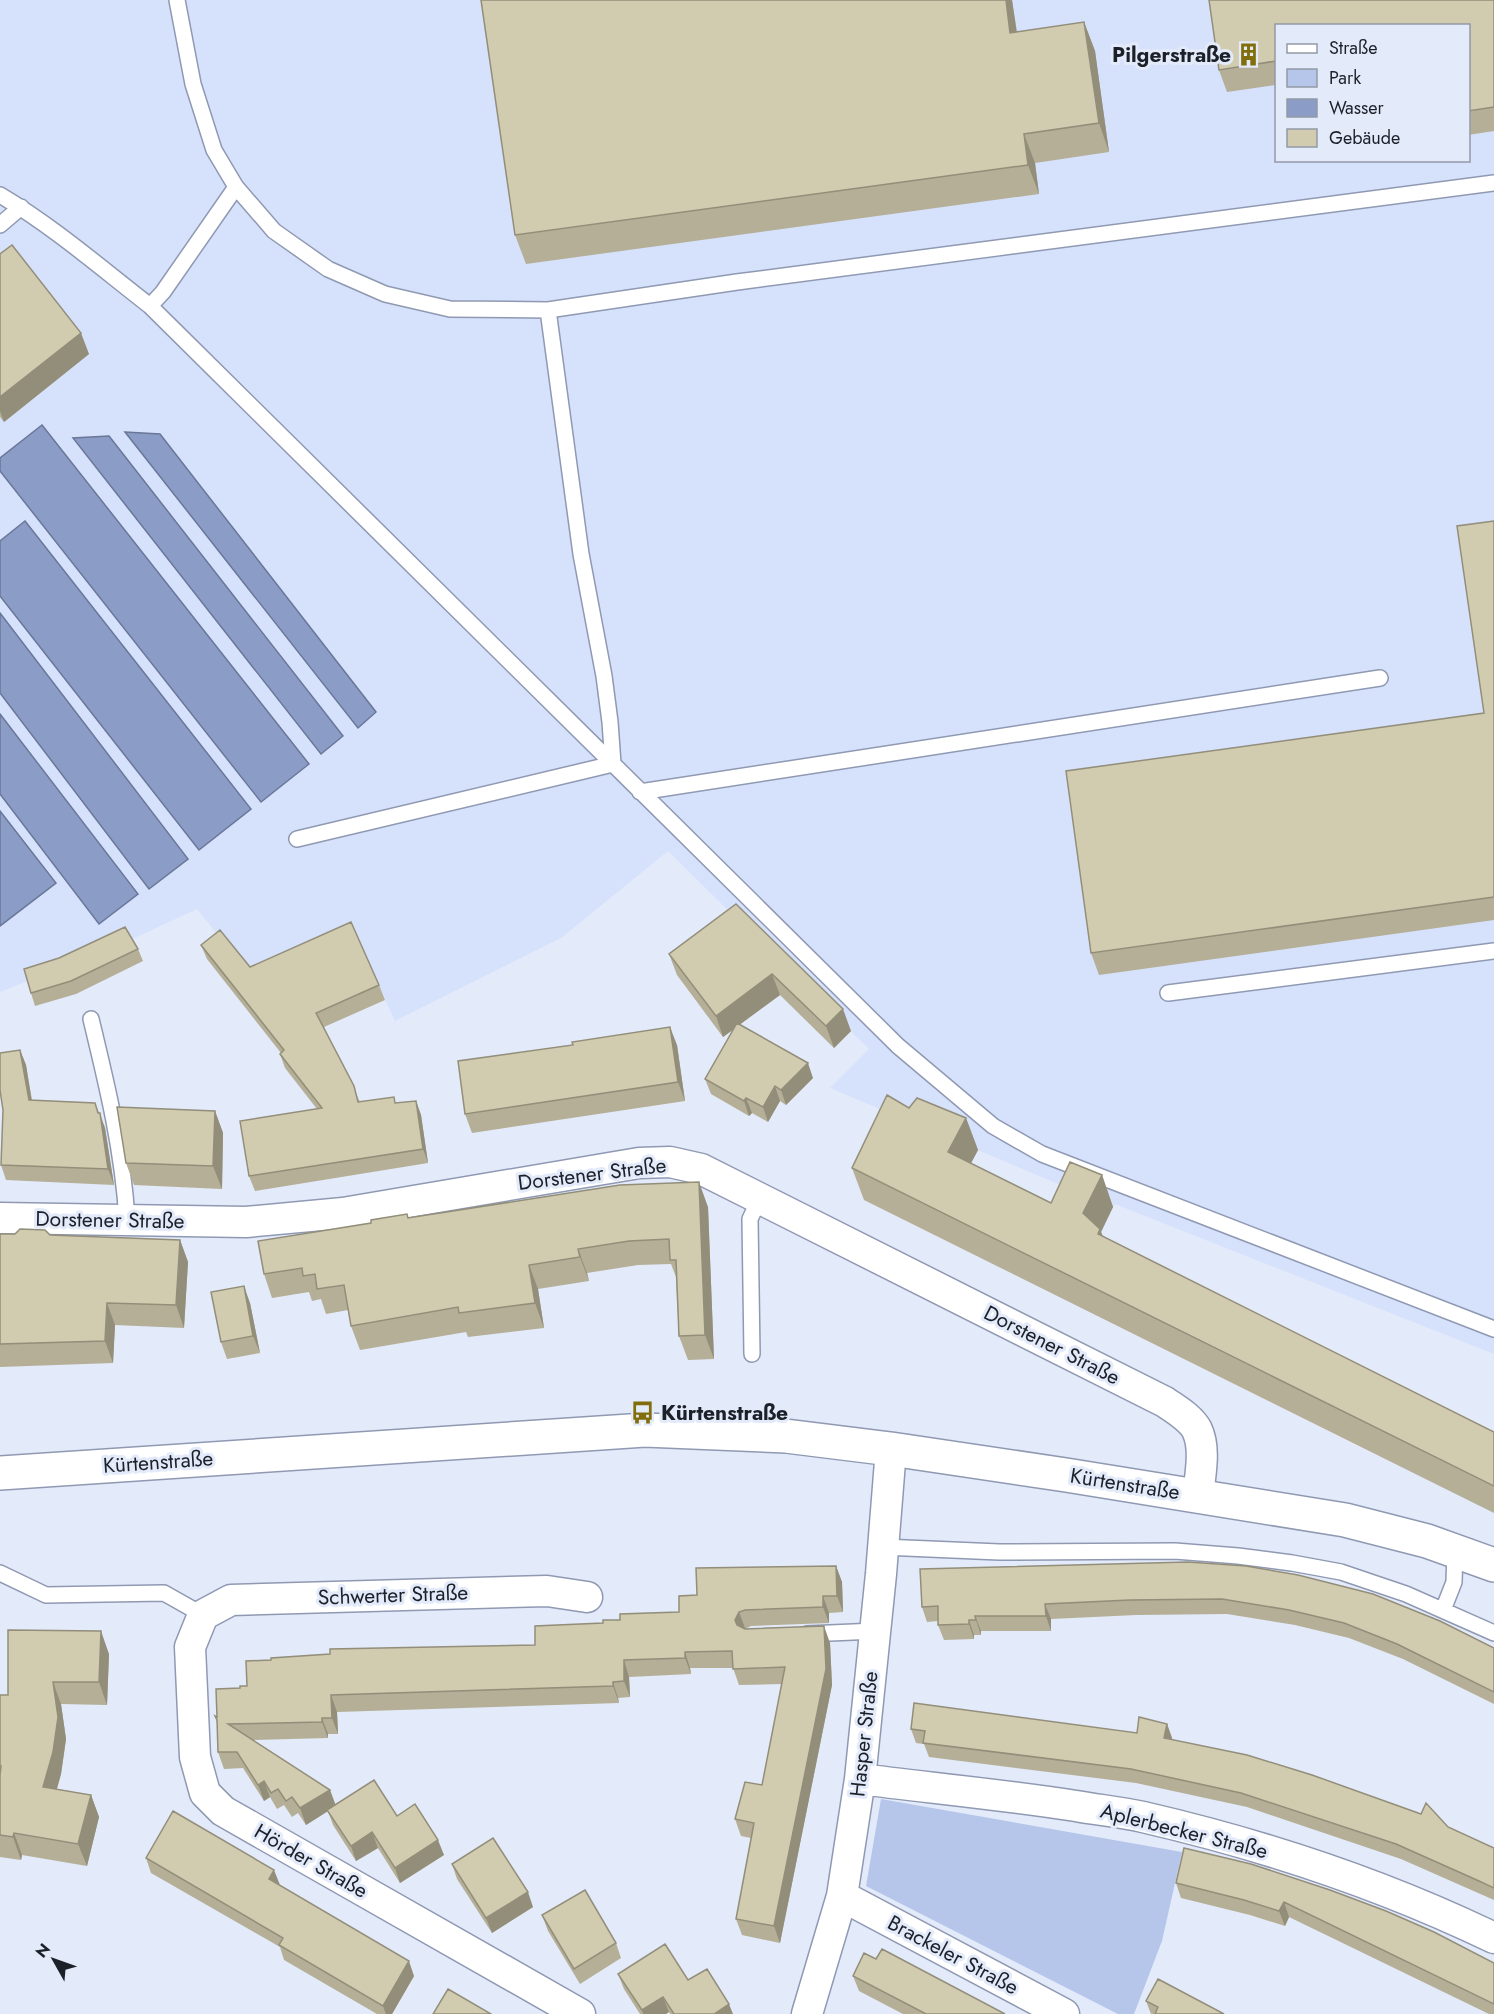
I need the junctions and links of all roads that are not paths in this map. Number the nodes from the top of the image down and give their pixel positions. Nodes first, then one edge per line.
1 (177, 0) edge
2 (1494, 183) edge
3 (236, 187) junction
4 (0, 195) edge
5 (21, 207) junction
6 (0, 225) edge
7 (150, 306) junction
8 (548, 310) junction
9 (1380, 678) dead end
10 (613, 764) junction
11 (640, 792) junction
12 (297, 839) dead end
13 (1494, 951) edge
14 (1168, 993) dead end
15 (91, 1019) dead end
16 (760, 1198) junction
17 (0, 1218) edge
18 (127, 1220) junction
19 (1494, 1329) edge
20 (752, 1354) dead end
21 (891, 1449) junction
22 (0, 1473) edge
23 (1198, 1496) junction
24 (883, 1547) junction
25 (1455, 1551) junction
26 (1494, 1565) edge
27 (0, 1573) edge
28 (587, 1597) dead end
29 (1443, 1610) junction
30 (203, 1615) junction
31 (876, 1631) junction
32 (1494, 1633) edge
33 (796, 1634) edge
34 (860, 1779) junction
35 (842, 1896) junction
36 (1494, 1938) edge
37 (580, 2014) edge
38 (807, 2014) edge
39 (1064, 2014) edge

1 - 3 lane
2 - 8 lane
3 - 7 lane
3 - 8 lane
4 - 5 lane
5 - 6 lane
5 - 7 lane
7 - 10 lane
8 - 10 lane
9 - 11 lane
10 - 11 lane
10 - 12 lane
11 - 19 lane
13 - 14 lane
15 - 18 lane
16 - 18 street, Dorstener Straße
16 - 20 lane
16 - 23 street, Dorstener Straße
17 - 18 street, Dorstener Straße
21 - 22 main road, Kürtenstraße
21 - 23 main road, Kürtenstraße
21 - 24 street, Hasper Straße
23 - 25 main road, Kürtenstraße
24 - 29 lane
24 - 31 street, Hasper Straße
25 - 26 main road, Kürtenstraße
25 - 29 lane
27 - 30 lane
28 - 30 street, Schwerter Straße
29 - 32 lane
30 - 37 street, Hörder Straße
31 - 33 lane
31 - 34 street, Hasper Straße
34 - 35 street, Hasper Straße
34 - 36 street, Aplerbecker Straße
35 - 38 street, Hasper Straße
35 - 39 street, Brackeler Straße

